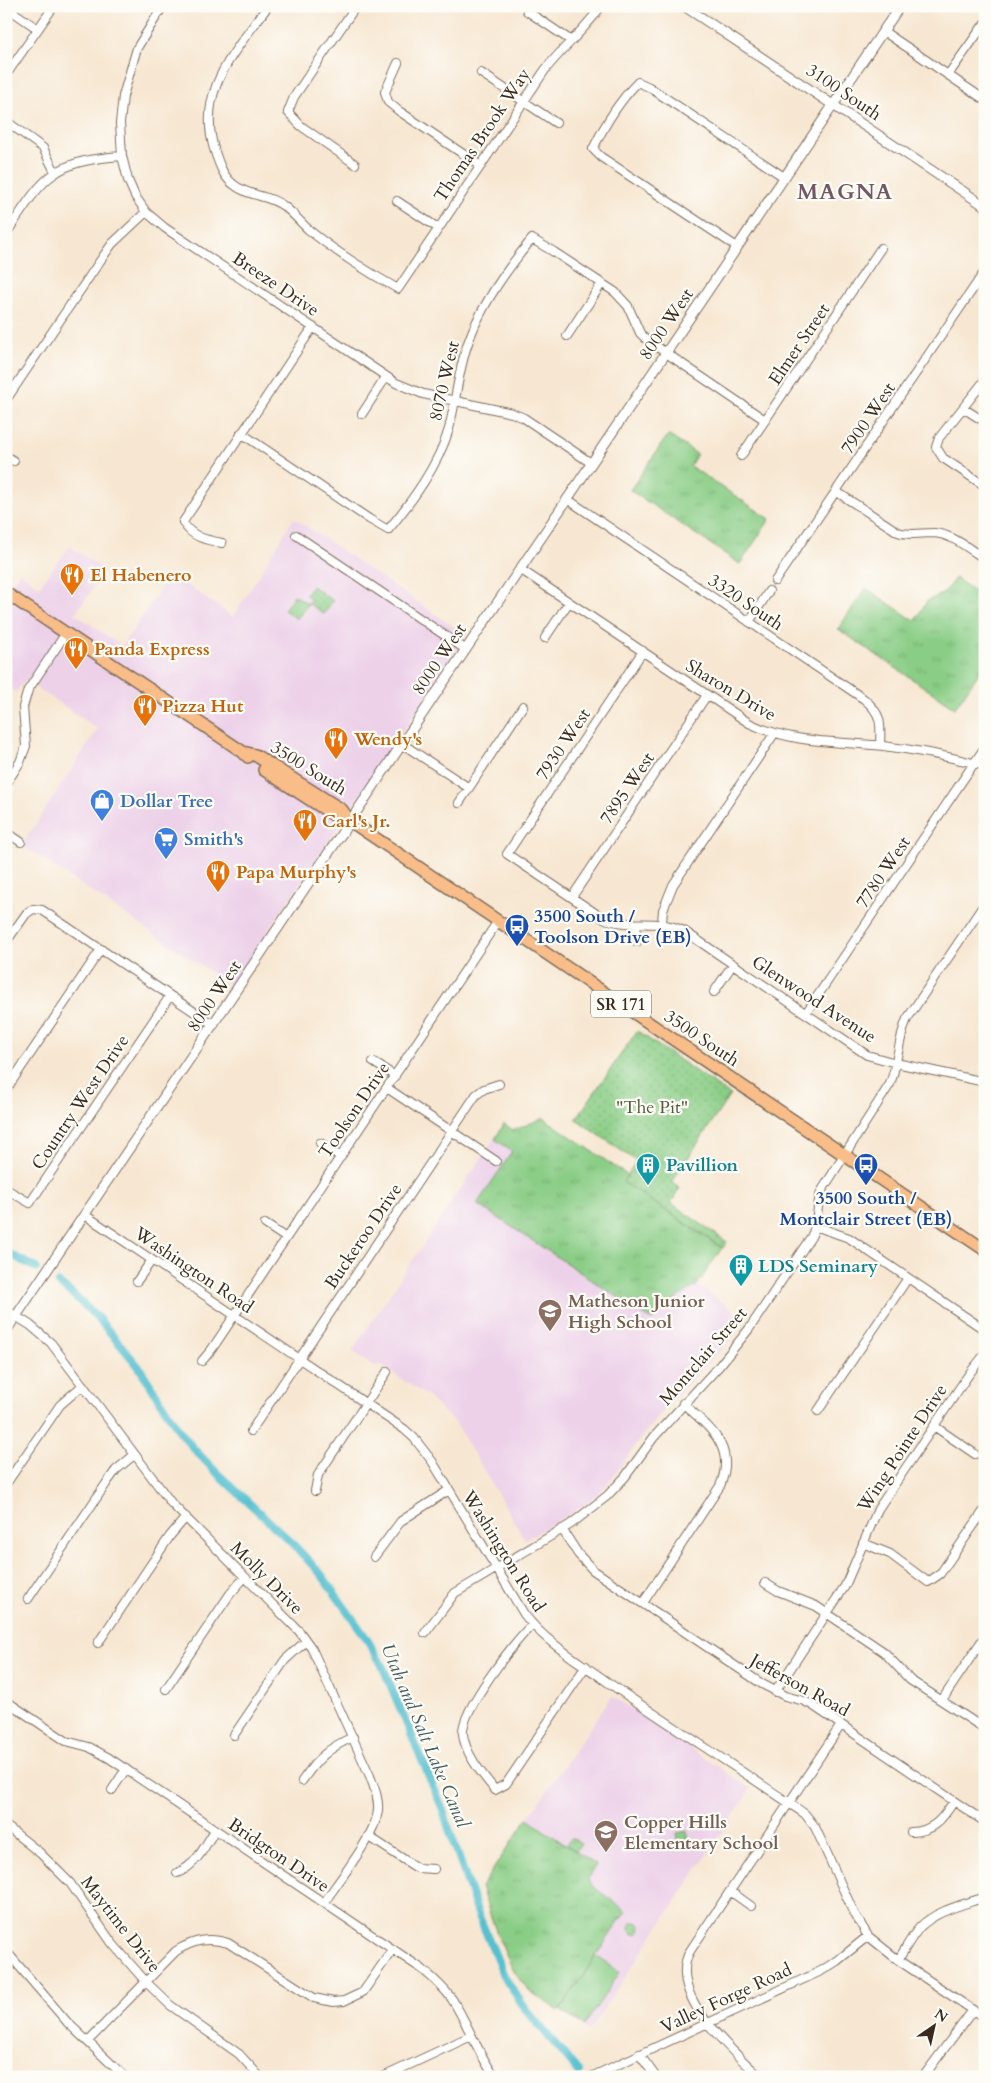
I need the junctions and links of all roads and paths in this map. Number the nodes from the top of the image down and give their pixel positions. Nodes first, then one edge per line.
1 (54, 6) edge
2 (162, 6) edge
3 (268, 6) edge
4 (356, 6) edge
5 (601, 6) edge
6 (684, 6) edge
7 (900, 6) edge
8 (6, 7) edge
9 (527, 11) dead end
10 (985, 23) edge
11 (38, 29) junction
12 (883, 31) junction
13 (570, 40) junction
14 (398, 63) dead end
15 (481, 73) dead end
16 (6, 75) edge
17 (948, 75) junction
18 (985, 100) edge
19 (524, 102) junction
20 (833, 105) junction
21 (6, 121) edge
22 (556, 123) dead end
23 (122, 156) junction
24 (355, 164) dead end
25 (481, 166) junction
26 (55, 172) junction
27 (784, 177) junction
28 (397, 201) dead end
29 (985, 206) edge
30 (146, 212) junction
31 (438, 228) junction
32 (6, 234) edge
33 (737, 247) junction
34 (881, 248) dead end
35 (985, 271) edge
36 (602, 284) junction
37 (313, 327) junction
38 (567, 336) dead end
39 (666, 353) junction
40 (386, 377) junction
41 (985, 380) edge
42 (6, 400) edge
43 (455, 401) junction
44 (963, 408) junction
45 (362, 414) dead end
46 (765, 420) junction
47 (985, 422) edge
48 (241, 434) junction
49 (6, 456) edge
50 (741, 456) dead end
51 (14, 462) dead end
52 (591, 463) junction
53 (985, 486) edge
54 (836, 492) junction
55 (568, 499) junction
56 (296, 535) dead end
57 (222, 543) dead end
58 (979, 555) dead end
59 (520, 569) junction
60 (775, 581) dead end
61 (769, 591) dead end
62 (6, 593) edge
63 (570, 602) junction
64 (749, 622) junction
65 (66, 634) junction
66 (545, 638) dead end
67 (465, 649) junction
68 (643, 652) junction
69 (707, 695) junction
70 (523, 706) dead end
71 (774, 734) junction
72 (401, 743) junction
73 (880, 746) junction
74 (985, 748) edge
75 (974, 763) junction
76 (985, 766) edge
77 (6, 784) edge
78 (469, 788) junction
79 (459, 803) dead end
80 (350, 821) junction
81 (6, 832) edge
82 (21, 842) dead end
83 (507, 854) joint
84 (572, 898) junction
85 (985, 903) edge
86 (498, 921) junction
87 (662, 923) junction
88 (636, 924) junction
89 (6, 942) edge
90 (637, 942) dead end
91 (101, 950) junction
92 (733, 964) junction
93 (714, 992) dead end
94 (170, 996) junction
95 (806, 1013) junction
96 (214, 1024) junction
97 (373, 1062) dead end
98 (896, 1063) junction
99 (985, 1067) edge
100 (395, 1076) junction
101 (983, 1081) edge
102 (499, 1084) dead end
103 (387, 1088) junction
104 (6, 1090) edge
105 (451, 1131) junction
106 (320, 1143) dead end
107 (844, 1156) junction
108 (340, 1157) junction
109 (496, 1160) dead end
110 (6, 1189) edge
111 (85, 1215) junction
112 (265, 1224) dead end
113 (815, 1226) junction
114 (286, 1238) junction
115 (985, 1250) edge
116 (152, 1260) junction
117 (908, 1278) junction
118 (137, 1281) dead end
119 (6, 1310) edge
120 (235, 1315) junction
121 (16, 1316) junction
122 (985, 1330) edge
123 (6, 1332) edge
124 (985, 1354) edge
125 (300, 1358) junction
126 (202, 1361) dead end
127 (387, 1372) dead end
128 (83, 1385) junction
129 (366, 1403) junction
130 (683, 1403) junction
131 (818, 1411) dead end
132 (934, 1426) junction
133 (251, 1431) dead end
134 (975, 1454) dead end
135 (134, 1455) junction
136 (6, 1484) edge
137 (449, 1490) junction
138 (314, 1491) dead end
139 (985, 1509) edge
140 (186, 1518) junction
141 (562, 1529) junction
142 (863, 1543) junction
143 (374, 1557) dead end
144 (496, 1568) junction
145 (245, 1577) junction
146 (765, 1583) dead end
147 (28, 1599) dead end
148 (643, 1603) junction
149 (828, 1614) junction
150 (532, 1624) junction
151 (425, 1634) dead end
152 (985, 1636) edge
153 (306, 1641) junction
154 (98, 1643) dead end
155 (586, 1666) junction
156 (166, 1689) dead end
157 (776, 1692) junction
158 (942, 1700) junction
159 (6, 1701) edge
160 (842, 1725) junction
161 (985, 1729) edge
162 (234, 1735) dead end
163 (353, 1737) junction
164 (126, 1770) junction
165 (302, 1781) dead end
166 (112, 1790) dead end
167 (954, 1801) junction
168 (789, 1803) junction
169 (985, 1822) edge
170 (6, 1826) edge
171 (215, 1830) junction
172 (911, 1832) dead end
173 (368, 1836) junction
174 (434, 1869) dead end
175 (177, 1873) dead end
176 (730, 1891) junction
177 (985, 1898) edge
178 (324, 1903) junction
179 (751, 1906) dead end
180 (868, 1936) junction
181 (394, 1949) junction
182 (6, 1951) edge
183 (898, 1960) junction
184 (146, 1982) junction
185 (973, 2010) junction
186 (985, 2018) edge
187 (708, 2023) junction
188 (471, 2036) junction
189 (88, 2041) junction
190 (639, 2054) junction
191 (592, 2076) edge
192 (125, 2077) edge
193 (260, 2077) edge
194 (383, 2077) edge
195 (495, 2077) edge
196 (656, 2077) edge
197 (760, 2077) edge
198 (923, 2077) edge

1 - 11 street
2 - 23 street, Breeze Drive
3 - 31 street, Thomas Brook Way
4 - 24 street
5 - 13 street, Thomas Brook Way
6 - 20 street, 3100 South
7 - 12 street, 8000 West
8 - 11 street
9 - 13 street
10 - 17 street
11 - 16 street
12 - 17 street
12 - 20 street, 8000 West
13 - 19 street, Thomas Brook Way
14 - 25 street
15 - 19 street
17 - 18 street
19 - 22 street
19 - 25 street, Thomas Brook Way
20 - 27 street, 8000 West
20 - 29 street, 3100 South
21 - 26 street
23 - 26 street
23 - 30 street, Breeze Drive
25 - 31 street, Thomas Brook Way
26 - 32 street
27 - 33 street, 8000 West
27 - 33 street
28 - 31 street
30 - 37 street, Breeze Drive
30 - 42 street
33 - 39 street, 8000 West
34 - 46 street, Elmer Street
35 - 54 street, 7900 West
36 - 38 street
36 - 39 street
36 - 43 street, 8070 West
37 - 40 street, Breeze Drive
37 - 48 street
39 - 46 street
39 - 52 street, 8000 West
40 - 43 street, Breeze Drive
40 - 45 street
41 - 44 street
43 - 48 street, 8070 West
43 - 52 street, Breeze Drive
44 - 47 street
44 - 53 street
46 - 50 street, Elmer Street
48 - 57 street
49 - 51 street
52 - 55 street, 8000 West
54 - 58 street
54 - 60 street, 7900 West
55 - 59 street, 8000 West
55 - 64 street, 3320 South
56 - 67 street
59 - 63 street, Sharon Drive
59 - 67 street, 8000 West
61 - 64 street
62 - 65 main road, 3500 South / SR 171
63 - 66 street
63 - 68 street, Sharon Drive
64 - 73 street, 3320 South
65 - 77 street
65 - 80 main road, 3500 South / SR 171
67 - 72 street, 8000 West
68 - 69 street, Sharon Drive
68 - 83 street, 7930 West
69 - 71 street, Sharon Drive
69 - 84 street, 7895 West
70 - 78 street
71 - 73 street, Sharon Drive
71 - 87 street
72 - 78 street
72 - 80 street, 8000 West
73 - 75 street, Sharon Drive
74 - 75 street, 7780 West
75 - 76 street, Sharon Drive
75 - 95 street, 7780 West
78 - 79 street
80 - 86 main road, 3500 South / SR 171
80 - 96 street, 8000 West
81 - 82 street
83 - 84 street, Glenwood Avenue
84 - 88 street, Glenwood Avenue
85 - 98 street, Montclair Street
86 - 100 street, Toolson Drive
86 - 107 main road, 3500 South / SR 171
87 - 88 street, Glenwood Avenue
87 - 92 street, Glenwood Avenue
88 - 90 street
89 - 91 street
91 - 94 street
91 - 104 street
92 - 93 street
92 - 95 street, Glenwood Avenue
94 - 96 street
94 - 110 street, Country West Drive
95 - 98 street, Glenwood Avenue
96 - 111 street, 8000 West
97 - 100 street
98 - 101 street, Glenwood Avenue
98 - 107 street, Montclair Street
99 - 101 street
100 - 103 street, Toolson Drive
102 - 105 street, Buckeroo Drive
103 - 105 street
103 - 108 street, Toolson Drive
105 - 109 street
105 - 125 street, Buckeroo Drive
106 - 108 street
107 - 113 street, Montclair Street
107 - 115 main road, 3500 South / SR 171
108 - 114 street, Toolson Drive
111 - 116 street, Washington Road
111 - 121 street, 8000 West
112 - 114 street
113 - 117 street
113 - 130 street, Montclair Street
114 - 120 street, Toolson Drive
116 - 118 street
116 - 120 street, Washington Road
117 - 122 street
117 - 131 street
119 - 121 street, Molly Drive
120 - 125 street, Washington Road
120 - 126 street, Toolson Drive
121 - 123 street, 8000 West
121 - 128 street, Molly Drive
124 - 132 street, Wing Pointe Drive
125 - 129 street, Washington Road
125 - 133 street, Buckeroo Drive
127 - 129 street
128 - 135 street, Molly Drive
128 - 136 street
129 - 137 street, Washington Road
129 - 138 street
130 - 141 street, Montclair Street
130 - 148 street
132 - 134 street
132 - 142 street, Wing Pointe Drive
135 - 140 street, Molly Drive
135 - 147 street
137 - 143 street
137 - 144 street, Washington Road
139 - 142 street
140 - 145 street, Molly Drive
140 - 154 street
141 - 144 street, Montclair Street
141 - 148 street, Jefferson Road
142 - 149 street, Wing Pointe Drive
144 - 150 street, Washington Road
144 - 151 street, Montclair Street
145 - 153 street, Molly Drive
145 - 156 street
146 - 149 street
148 - 157 street, Jefferson Road
149 - 157 street, Wing Pointe Drive
149 - 158 street
150 - 155 street, Washington Road
150 - 155 street
152 - 158 street
153 - 162 street
153 - 163 street, Molly Drive
155 - 168 street, Washington Road
157 - 160 street, Jefferson Road
158 - 161 street
159 - 164 street, Bridgton Drive
160 - 167 street, Jefferson Road
160 - 168 street
163 - 165 street
163 - 173 street, Molly Drive
164 - 166 street
164 - 171 street, Bridgton Drive
167 - 169 street, Jefferson Road
167 - 172 street
168 - 176 street
168 - 180 street, Washington Road
170 - 184 street, Maytime Drive
171 - 175 street
171 - 178 street, Bridgton Drive
173 - 174 street
173 - 178 street, Molly Drive
176 - 179 street
176 - 187 street
177 - 183 street
178 - 181 street, Bridgton Drive
180 - 183 street, Washington Road
180 - 187 street, Valley Forge Road
181 - 184 street
181 - 188 street, Bridgton Drive
182 - 189 street
183 - 185 street, Washington Road
184 - 189 street
184 - 193 street, Maytime Drive
185 - 186 street, Washington Road
185 - 198 street
187 - 190 street, Valley Forge Road
187 - 197 street
188 - 194 street
188 - 195 street, Bridgton Drive
189 - 192 street
190 - 191 street, Valley Forge Road
190 - 196 street

